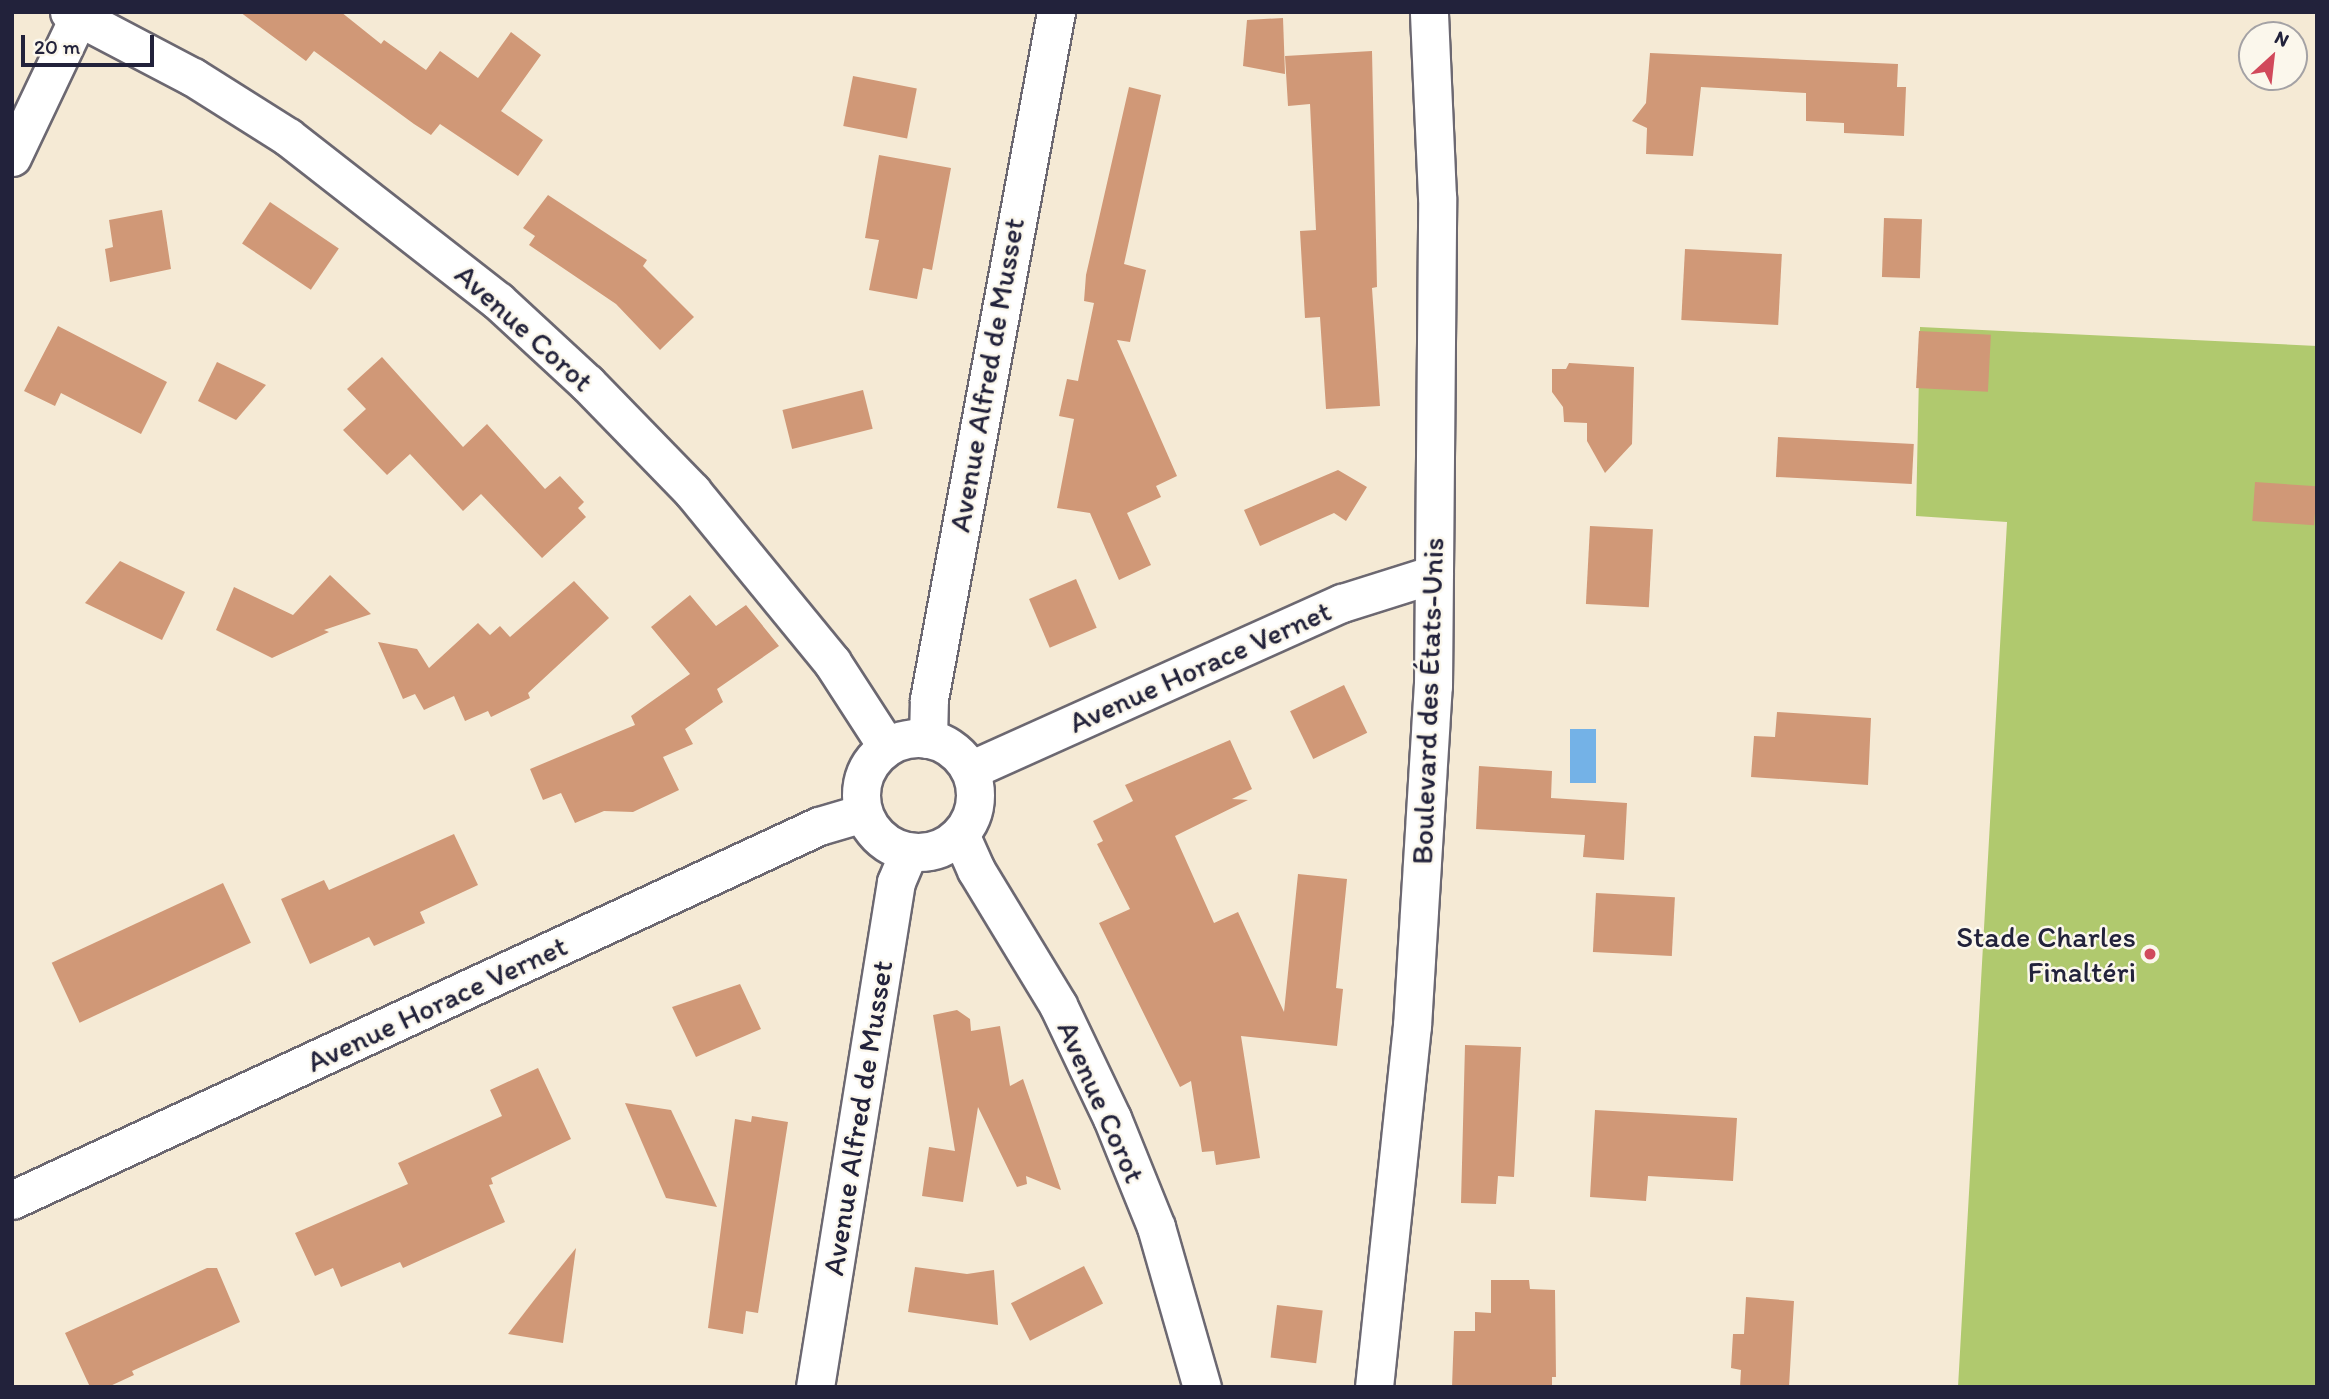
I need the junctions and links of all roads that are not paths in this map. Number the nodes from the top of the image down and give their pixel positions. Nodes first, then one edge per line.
1 (1056, 12) edge
2 (1429, 12) edge
3 (77, 14) edge
4 (12, 157) edge
5 (1434, 574) junction
6 (928, 739) junction
7 (887, 747) junction
8 (970, 770) junction
9 (863, 813) junction
10 (960, 834) junction
11 (909, 852) junction
12 (12, 1200) edge
13 (815, 1387) edge
14 (1202, 1387) edge
15 (1374, 1387) edge

1 - 6 street, Avenue Alfred de Musset
2 - 5 street, Boulevard des États-Unis
3 - 4 street
3 - 7 street, Avenue Corot
5 - 8 street, Avenue Horace Vernet
5 - 15 street, Boulevard des États-Unis
6 - 7 street
6 - 8 street
7 - 9 street
8 - 10 street
9 - 11 street
9 - 12 street, Avenue Horace Vernet
10 - 11 street
10 - 14 street, Avenue Corot
11 - 13 street, Avenue Alfred de Musset

